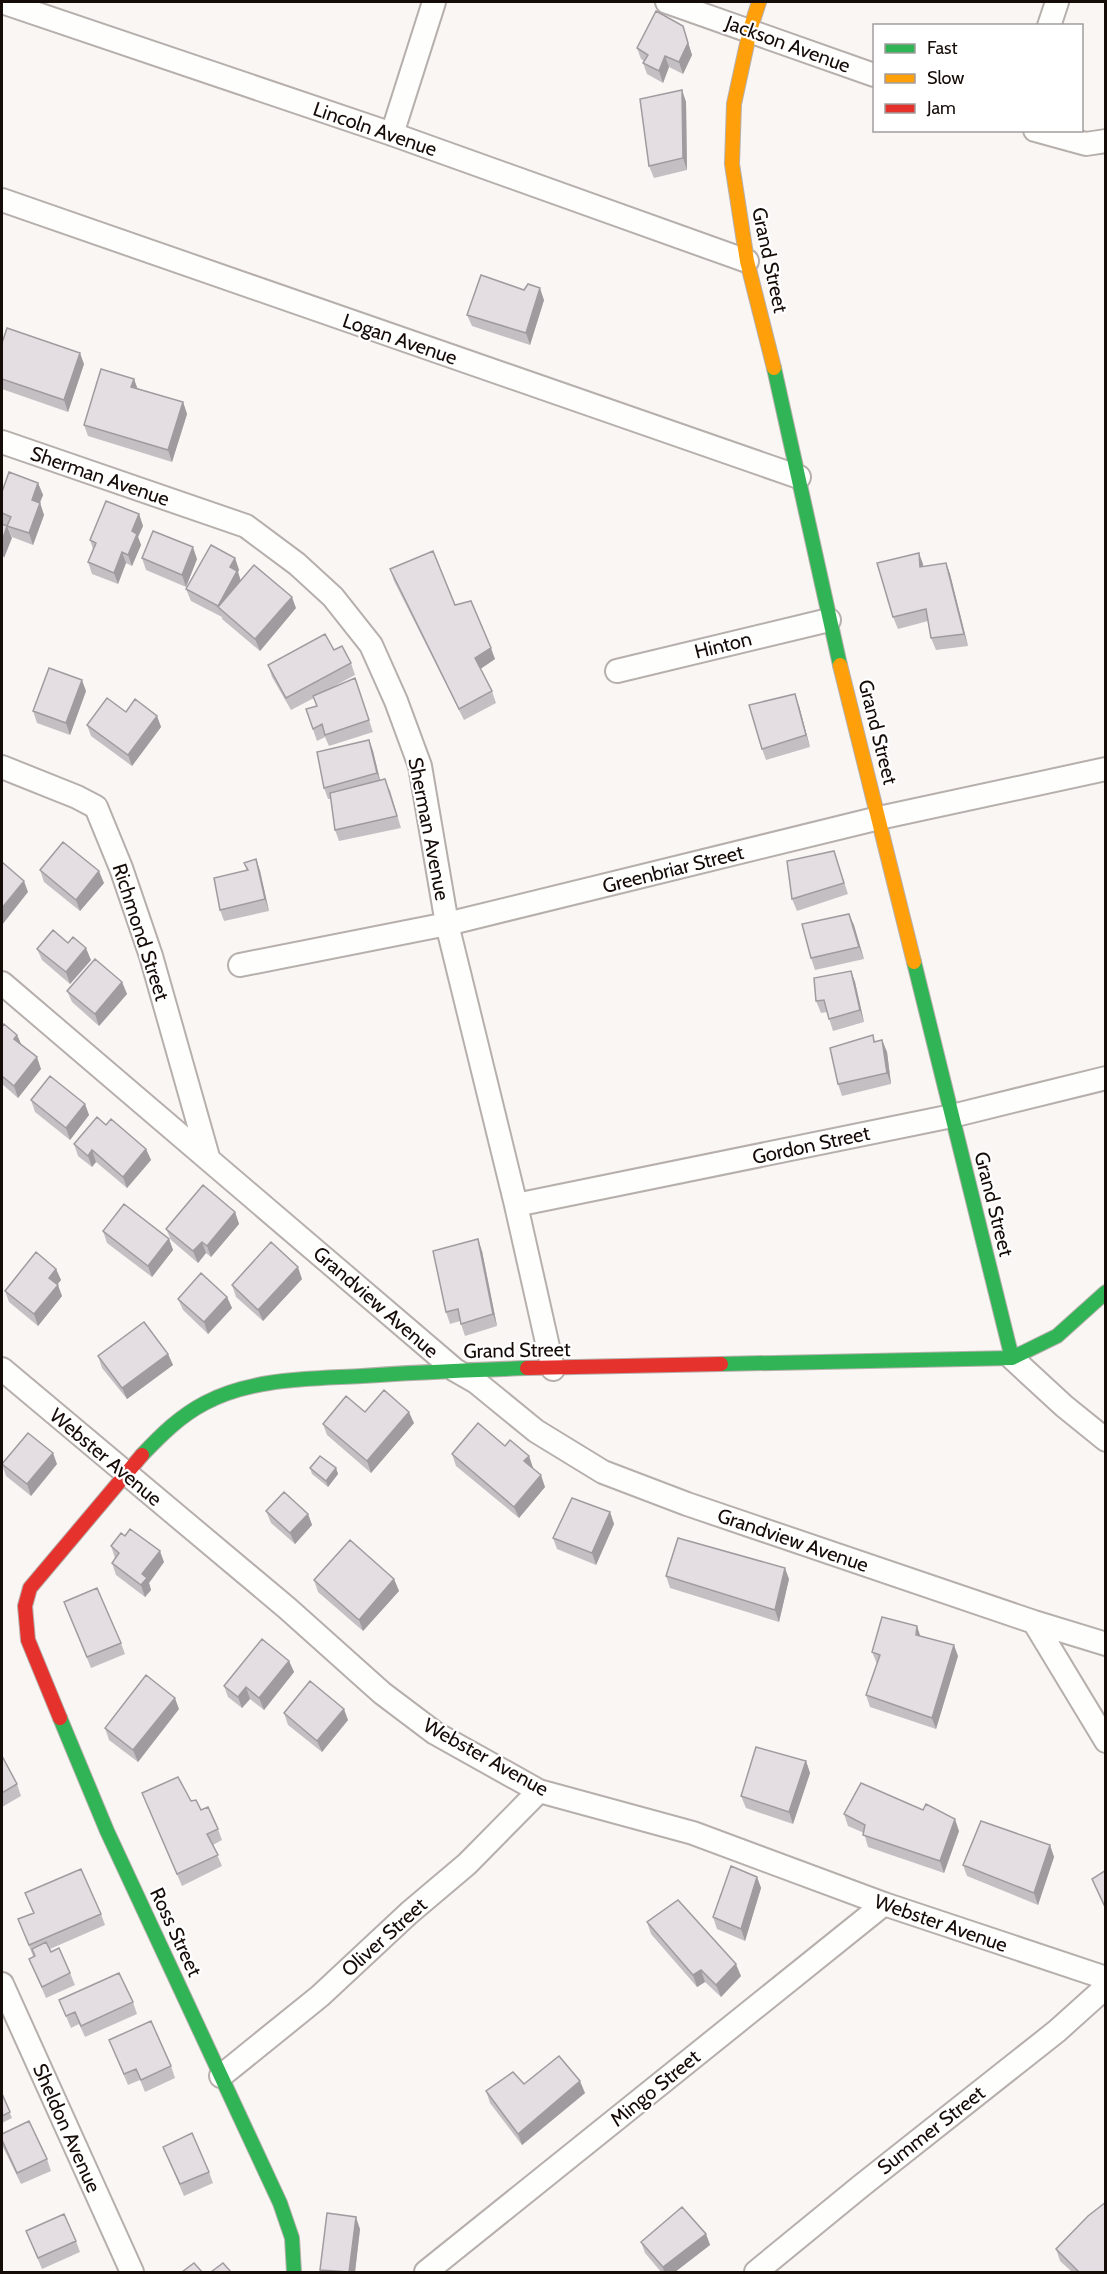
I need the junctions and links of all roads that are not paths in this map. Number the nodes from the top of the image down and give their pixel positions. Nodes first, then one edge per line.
1 (2, 2) edge
2 (434, 2) edge
3 (667, 2) edge
4 (759, 2) edge
5 (1057, 2) edge
6 (1049, 24) edge
7 (750, 30) junction
8 (873, 75) edge
9 (1042, 132) edge
10 (392, 134) junction
11 (1106, 141) edge
12 (2, 200) edge
13 (747, 261) junction
14 (2, 442) edge
15 (799, 477) junction
16 (829, 620) junction
17 (617, 671) dead end
18 (2, 767) edge
19 (1106, 769) edge
20 (879, 818) junction
21 (447, 924) junction
22 (240, 965) dead end
23 (2, 982) edge
24 (1106, 1078) edge
25 (952, 1116) junction
26 (208, 1157) junction
27 (516, 1205) junction
28 (1106, 1292) edge
29 (1012, 1358) junction
30 (2, 1369) edge
31 (553, 1369) junction
32 (455, 1370) junction
33 (1106, 1440) edge
34 (125, 1473) junction
35 (25, 1606) joint
36 (1034, 1622) junction
37 (1106, 1644) edge
38 (1106, 1741) edge
39 (539, 1791) junction
40 (884, 1904) junction
41 (1106, 1978) edge
42 (2, 1984) edge
43 (1106, 1987) edge
44 (221, 2076) junction
45 (132, 2272) edge
46 (294, 2272) edge
47 (426, 2272) edge
48 (756, 2272) edge

1 - 10 street, Lincoln Avenue
2 - 10 street
3 - 7 street, Jackson Avenue
4 - 7 street, Grand Street
5 - 6 street
7 - 8 street, Jackson Avenue
7 - 13 street, Grand Street
9 - 11 street
10 - 13 street, Lincoln Avenue
12 - 15 street, Logan Avenue
13 - 15 street, Grand Street
14 - 21 street, Sherman Avenue
15 - 16 street, Grand Street
16 - 17 street, Hinton
16 - 20 street, Grand Street
18 - 26 street, Richmond Street
19 - 20 street, Greenbriar Street
20 - 21 street, Greenbriar Street
20 - 25 street, Grand Street
21 - 22 street, Greenbriar Street
21 - 27 street, Sherman Avenue
23 - 26 street, Grandview Avenue
24 - 25 street, Gordon Street
25 - 27 street, Gordon Street
25 - 29 street, Grand Street
26 - 32 street, Grandview Avenue
27 - 31 street, Sherman Avenue
28 - 29 street
29 - 31 street, Grand Street
29 - 33 street
30 - 34 street, Webster Avenue
31 - 32 street, Grand Street
32 - 34 street, Grand Street
32 - 36 street, Grandview Avenue
34 - 35 street, Grand Street
34 - 39 street, Webster Avenue
35 - 44 street, Ross Street
36 - 37 street, Grandview Avenue
36 - 38 street
39 - 40 street, Webster Avenue
39 - 44 street, Oliver Street
40 - 41 street, Webster Avenue
40 - 47 street, Mingo Street
42 - 45 street, Sheldon Avenue
43 - 48 street, Summer Street
44 - 46 street, Ross Street

